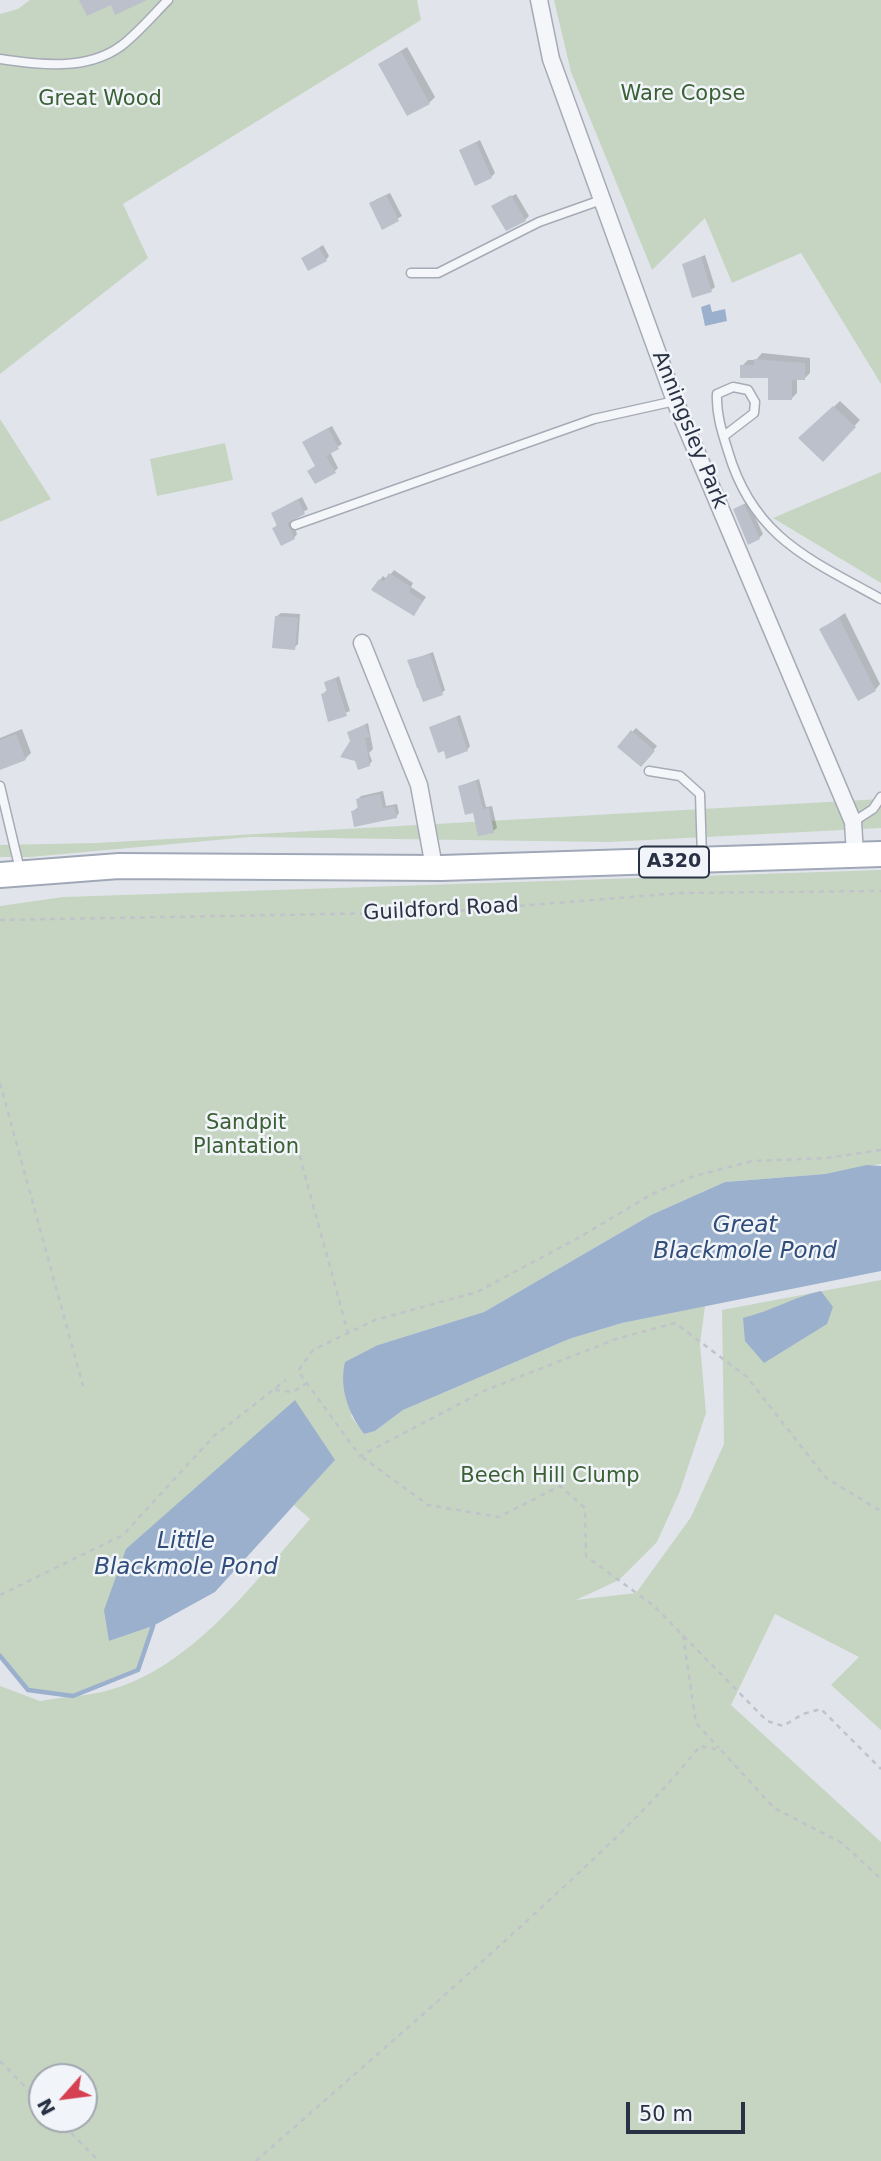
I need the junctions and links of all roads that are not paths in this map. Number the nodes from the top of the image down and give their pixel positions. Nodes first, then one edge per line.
1 (168, 0) edge
2 (539, 0) edge
3 (0, 59) edge
4 (604, 199) junction
5 (411, 273) dead end
6 (676, 401) junction
7 (724, 436) junction
8 (295, 524) dead end
9 (881, 599) edge
10 (362, 643) dead end
11 (649, 771) dead end
12 (0, 786) edge
13 (881, 797) edge
14 (853, 822) junction
15 (855, 853) junction
16 (881, 854) edge
17 (702, 861) junction
18 (434, 867) junction
19 (10, 874) edge

1 - 3 lane
2 - 4 street, Anningsley Park
4 - 5 lane
4 - 6 street, Anningsley Park
6 - 8 lane
6 - 14 street, Anningsley Park
7 - 7 lane
7 - 9 lane
10 - 18 street
11 - 17 lane
12 - 19 lane
13 - 14 lane
14 - 15 street, Anningsley Park
15 - 16 main road, Guildford Road / A320
15 - 17 main road, Guildford Road / A320
17 - 18 main road, Guildford Road / A320
18 - 19 main road, Guildford Road / A320

